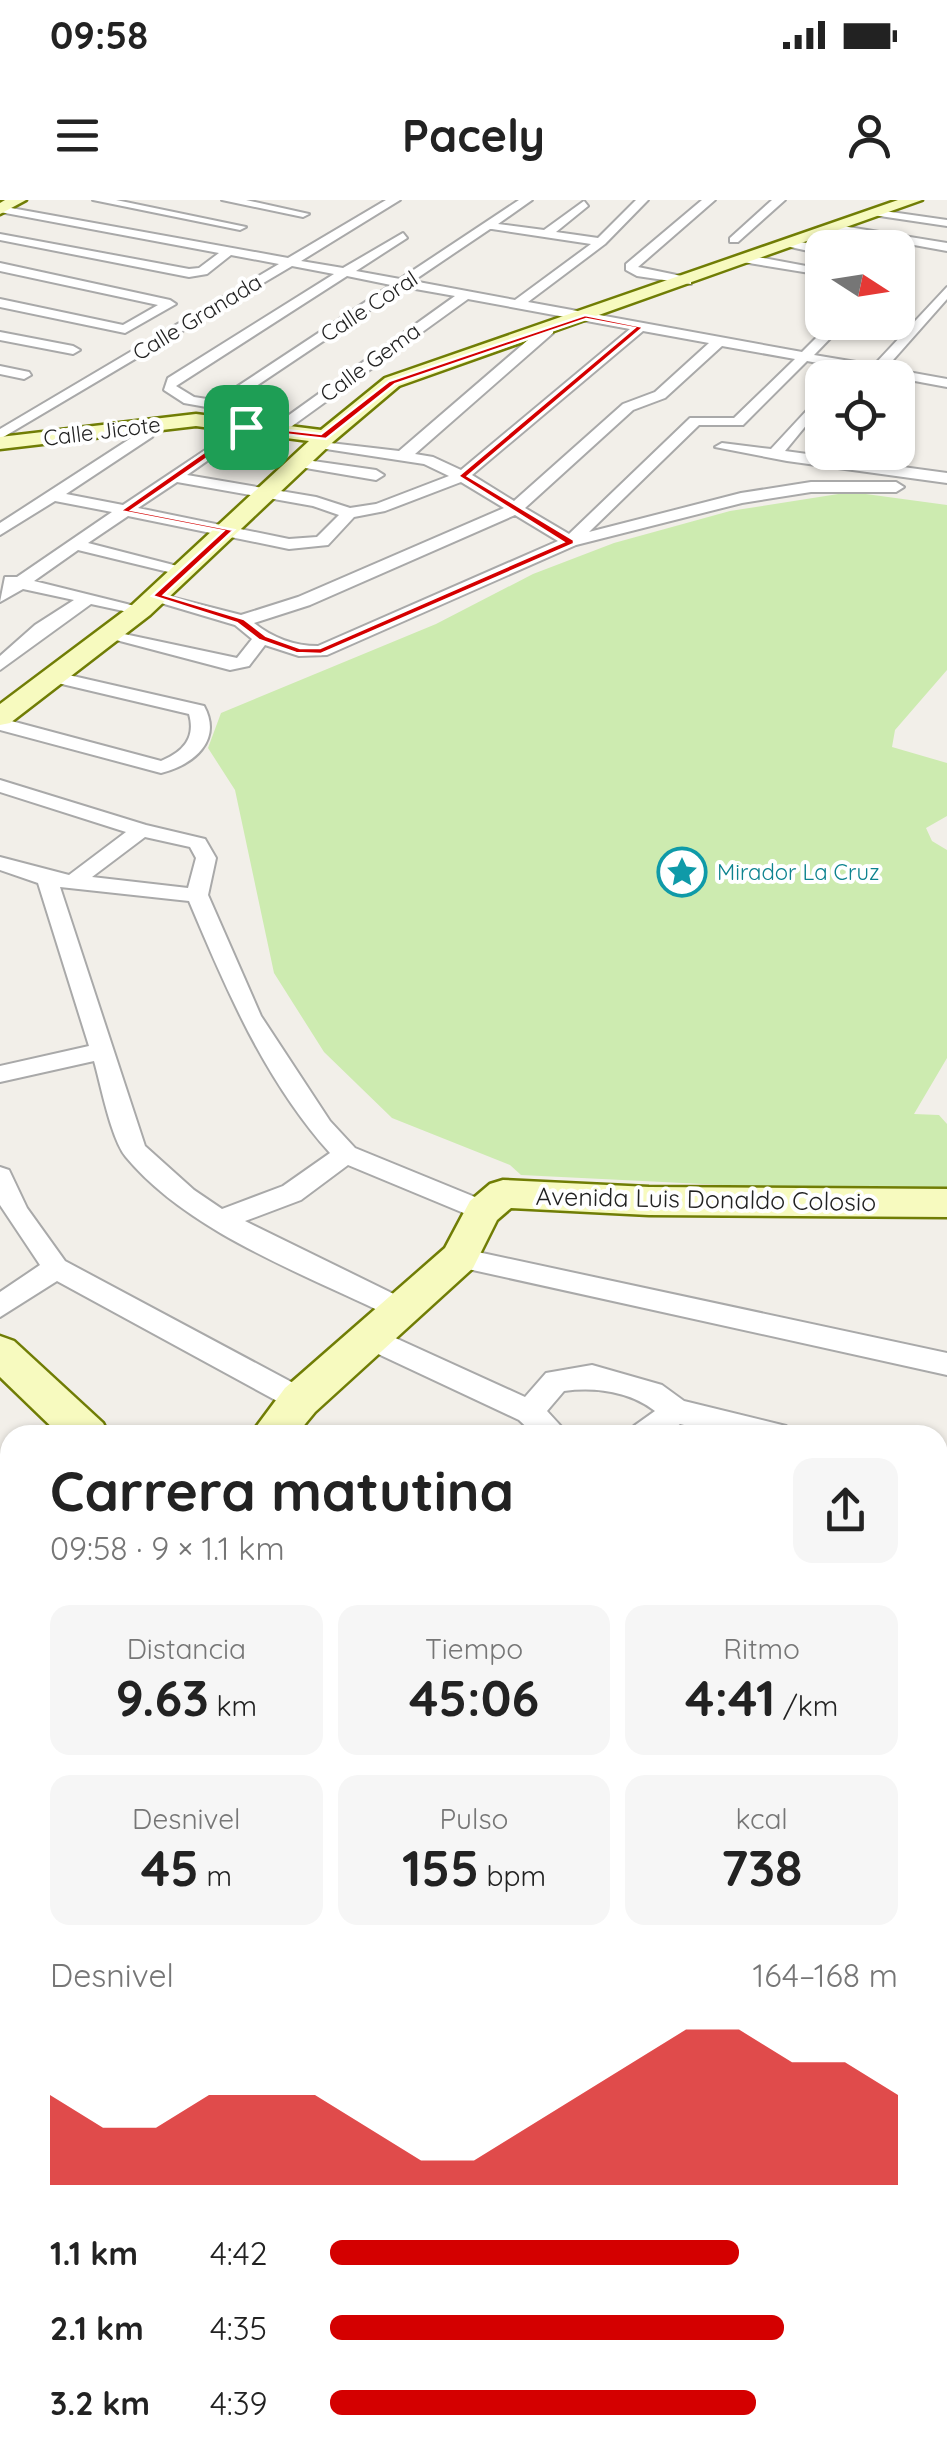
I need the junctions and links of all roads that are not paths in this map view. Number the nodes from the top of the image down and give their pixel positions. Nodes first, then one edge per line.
1 (18, 200) edge
2 (98, 200) edge
3 (228, 200) edge
4 (394, 200) edge
5 (526, 200) edge
6 (642, 200) edge
7 (709, 200) edge
8 (778, 200) edge
9 (914, 200) edge
10 (584, 204) dead end
11 (0, 209) edge
12 (877, 213) junction
13 (303, 214) dead end
14 (947, 223) edge
15 (492, 226) junction
16 (240, 227) dead end
17 (836, 228) junction
18 (546, 234) junction
19 (403, 236) dead end
20 (0, 237) edge
21 (602, 242) junction
22 (784, 246) junction
23 (947, 247) edge
24 (805, 248) edge
25 (76, 251) junction
26 (226, 253) junction
27 (60, 258) dead end
28 (748, 259) junction
29 (288, 262) junction
30 (44, 266) dead end
31 (0, 268) edge
32 (805, 269) edge
33 (346, 272) junction
34 (28, 274) junction
35 (687, 281) junction
36 (404, 283) junction
37 (947, 291) edge
38 (465, 295) junction
39 (0, 303) edge
40 (518, 304) junction
41 (201, 314) junction
42 (585, 317) junction
43 (262, 324) junction
44 (640, 327) junction
45 (548, 330) junction
46 (0, 336) edge
47 (821, 340) edge
48 (718, 342) junction
49 (73, 350) dead end
50 (802, 358) junction
51 (808, 360) edge
52 (885, 360) edge
53 (0, 370) edge
54 (360, 371) junction
55 (24, 375) dead end
56 (915, 381) edge
57 (392, 382) junction
58 (947, 383) edge
59 (805, 418) edge
60 (234, 419) junction
61 (155, 423) junction
62 (276, 431) junction
63 (0, 435) edge
64 (320, 440) junction
65 (0, 443) edge
66 (722, 447) dead end
67 (776, 452) junction
68 (805, 455) edge
69 (402, 456) junction
70 (300, 463) junction
71 (836, 470) edge
72 (909, 470) edge
73 (376, 476) dead end
74 (462, 476) junction
75 (174, 477) junction
76 (947, 478) edge
77 (814, 482) junction
78 (896, 487) dead end
79 (55, 496) junction
80 (266, 496) junction
81 (515, 509) junction
82 (124, 511) junction
83 (349, 512) junction
84 (0, 530) edge
85 (230, 530) junction
86 (570, 542) junction
87 (76, 544) junction
88 (182, 572) junction
89 (0, 578) edge
90 (21, 583) junction
91 (0, 597) edge
92 (88, 598) junction
93 (149, 603) junction
94 (241, 621) junction
95 (110, 636) junction
96 (262, 638) junction
97 (0, 665) edge
98 (51, 676) junction
99 (0, 720) edge
100 (0, 786) edge
101 (141, 830) junction
102 (0, 863) edge
103 (47, 879) junction
104 (73, 882) junction
105 (197, 895) junction
106 (100, 1052) junction
107 (0, 1074) edge
108 (346, 1154) junction
109 (0, 1176) edge
110 (947, 1203) edge
111 (483, 1211) junction
112 (220, 1220) junction
113 (459, 1258) junction
114 (56, 1268) junction
115 (0, 1306) edge
116 (400, 1309) junction
117 (369, 1338) junction
118 (0, 1352) edge
119 (947, 1364) edge
120 (300, 1400) junction
121 (676, 1411) junction
122 (529, 1412) junction
123 (77, 1425) edge
124 (279, 1425) edge
125 (543, 1425) edge
126 (657, 1425) edge
127 (734, 1425) edge

1 - 11 main road
2 - 16 street
3 - 13 street
4 - 29 street, Calle Granada
5 - 15 street, Calle Coral
6 - 21 street
7 - 35 street
8 - 22 street
9 - 12 main road
10 - 18 street
11 - 26 street
12 - 14 street
12 - 17 main road
15 - 18 street
15 - 36 street, Calle Coral
17 - 22 main road
17 - 23 street
18 - 21 street
19 - 33 street
20 - 25 street
21 - 40 street
22 - 24 street
22 - 28 main road
25 - 26 street
25 - 27 street
26 - 29 street
28 - 32 street
28 - 35 main road
29 - 33 street
29 - 41 street, Calle Granada
30 - 34 street
31 - 34 street
33 - 36 street
33 - 43 street
34 - 39 street
35 - 42 main road
36 - 38 street
36 - 60 street, Calle Coral
37 - 52 street
38 - 40 street
38 - 54 street, Calle Gema
40 - 42 street
41 - 43 street
41 - 63 street, Calle Granada
42 - 44 street
42 - 45 main road
43 - 60 street
44 - 48 street
44 - 74 street
45 - 57 main road
45 - 69 street
46 - 49 street
47 - 50 street
48 - 50 street
48 - 81 street
50 - 51 street
50 - 86 street
53 - 55 street
54 - 57 street
54 - 62 street, Calle Gema
56 - 58 street
57 - 64 main road
59 - 67 street
60 - 61 main road, Calle Jicote
60 - 62 main road, Calle Jicote
60 - 75 street, Calle Coral
61 - 65 main road, Calle Jicote
61 - 79 street
62 - 64 main road, Calle Jicote
64 - 69 street
64 - 70 main road
66 - 67 street
67 - 68 street
67 - 77 street
69 - 74 street
70 - 73 street
70 - 80 main road
71 - 77 street
72 - 76 street
74 - 81 street
74 - 83 street
75 - 80 street
75 - 82 street, Calle Coral
77 - 78 street
77 - 86 street
79 - 82 street
79 - 84 street
80 - 83 street
80 - 85 main road
81 - 86 street
81 - 94 street
82 - 85 street
82 - 87 street, Calle Coral
83 - 85 street
85 - 88 main road
86 - 96 street
87 - 88 street
87 - 90 street, Calle Coral
88 - 93 main road
89 - 90 street
90 - 91 street, Calle Coral
90 - 92 street
92 - 93 street
92 - 97 street
93 - 94 street
93 - 95 main road
94 - 96 street
95 - 96 street
95 - 98 main road
98 - 99 main road
98 - 99 street
100 - 101 street
101 - 104 street
101 - 105 street
102 - 103 street
103 - 104 street
103 - 106 street
104 - 105 street
105 - 108 street
106 - 107 street
106 - 112 street
108 - 111 street
108 - 112 street
109 - 114 street
110 - 111 main road, Avenida Luis Donaldo Colosio
111 - 113 main road
112 - 116 street
113 - 116 main road
113 - 119 street
114 - 115 street
114 - 120 street
116 - 117 main road
117 - 120 main road
117 - 122 street
118 - 123 main road
120 - 124 main road
121 - 122 street
121 - 126 street
121 - 127 street
122 - 125 street

